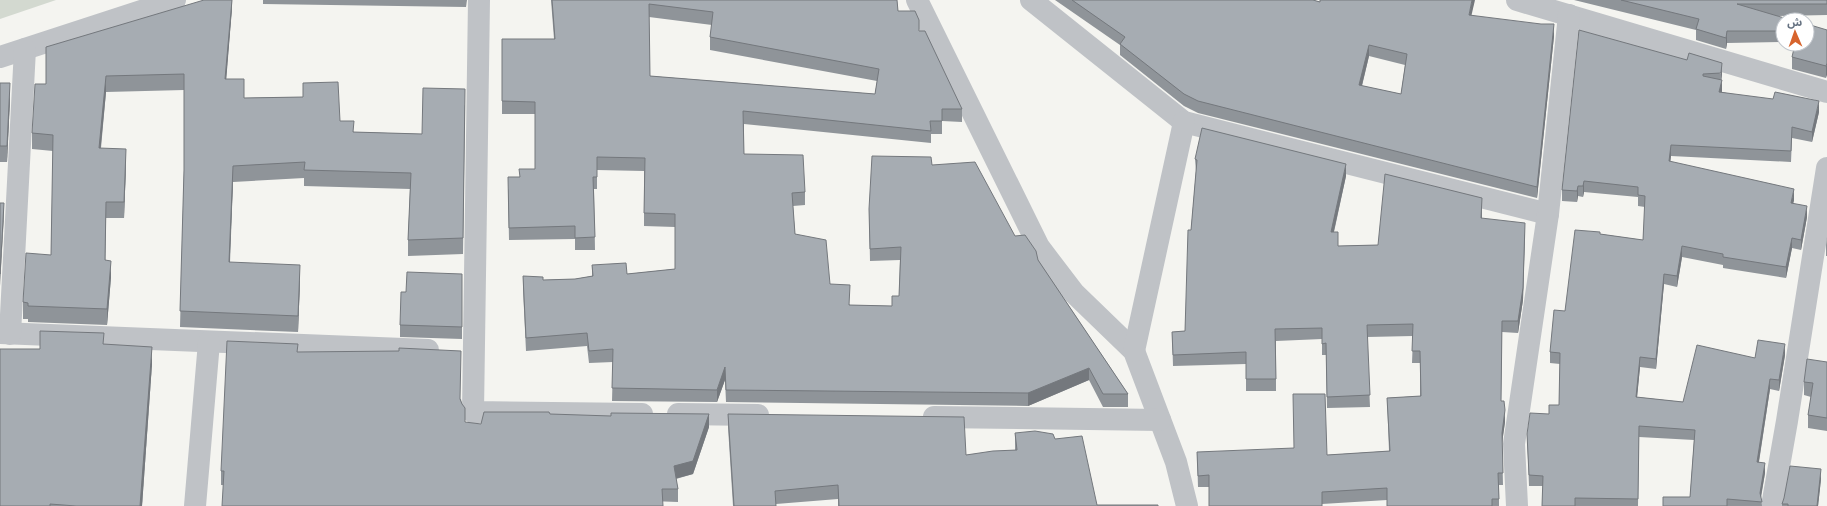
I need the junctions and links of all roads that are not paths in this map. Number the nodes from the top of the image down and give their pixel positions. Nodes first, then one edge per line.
1 (175, 0) edge
2 (479, 0) edge
3 (916, 0) edge
4 (1031, 0) edge
5 (1517, 0) edge
6 (1569, 15) junction
7 (25, 49) junction
8 (0, 57) edge
9 (1827, 92) edge
10 (1184, 122) junction
11 (1827, 168) edge
12 (1548, 214) junction
13 (5, 334) edge
14 (209, 342) junction
15 (1134, 351) junction
16 (474, 352) junction
17 (777, 416) edge
18 (912, 417) edge
19 (1160, 420) junction
20 (195, 506) edge
21 (1187, 506) edge
22 (1517, 506) edge
23 (1772, 506) edge

1 - 7 street
2 - 16 street
3 - 15 street
4 - 10 street
5 - 6 street
6 - 9 street
6 - 12 street
7 - 8 street
7 - 13 street
10 - 12 street
10 - 15 street
11 - 23 street
12 - 22 street
13 - 14 street
14 - 16 street
14 - 20 street
15 - 19 street
16 - 17 street
18 - 19 street
19 - 21 street

